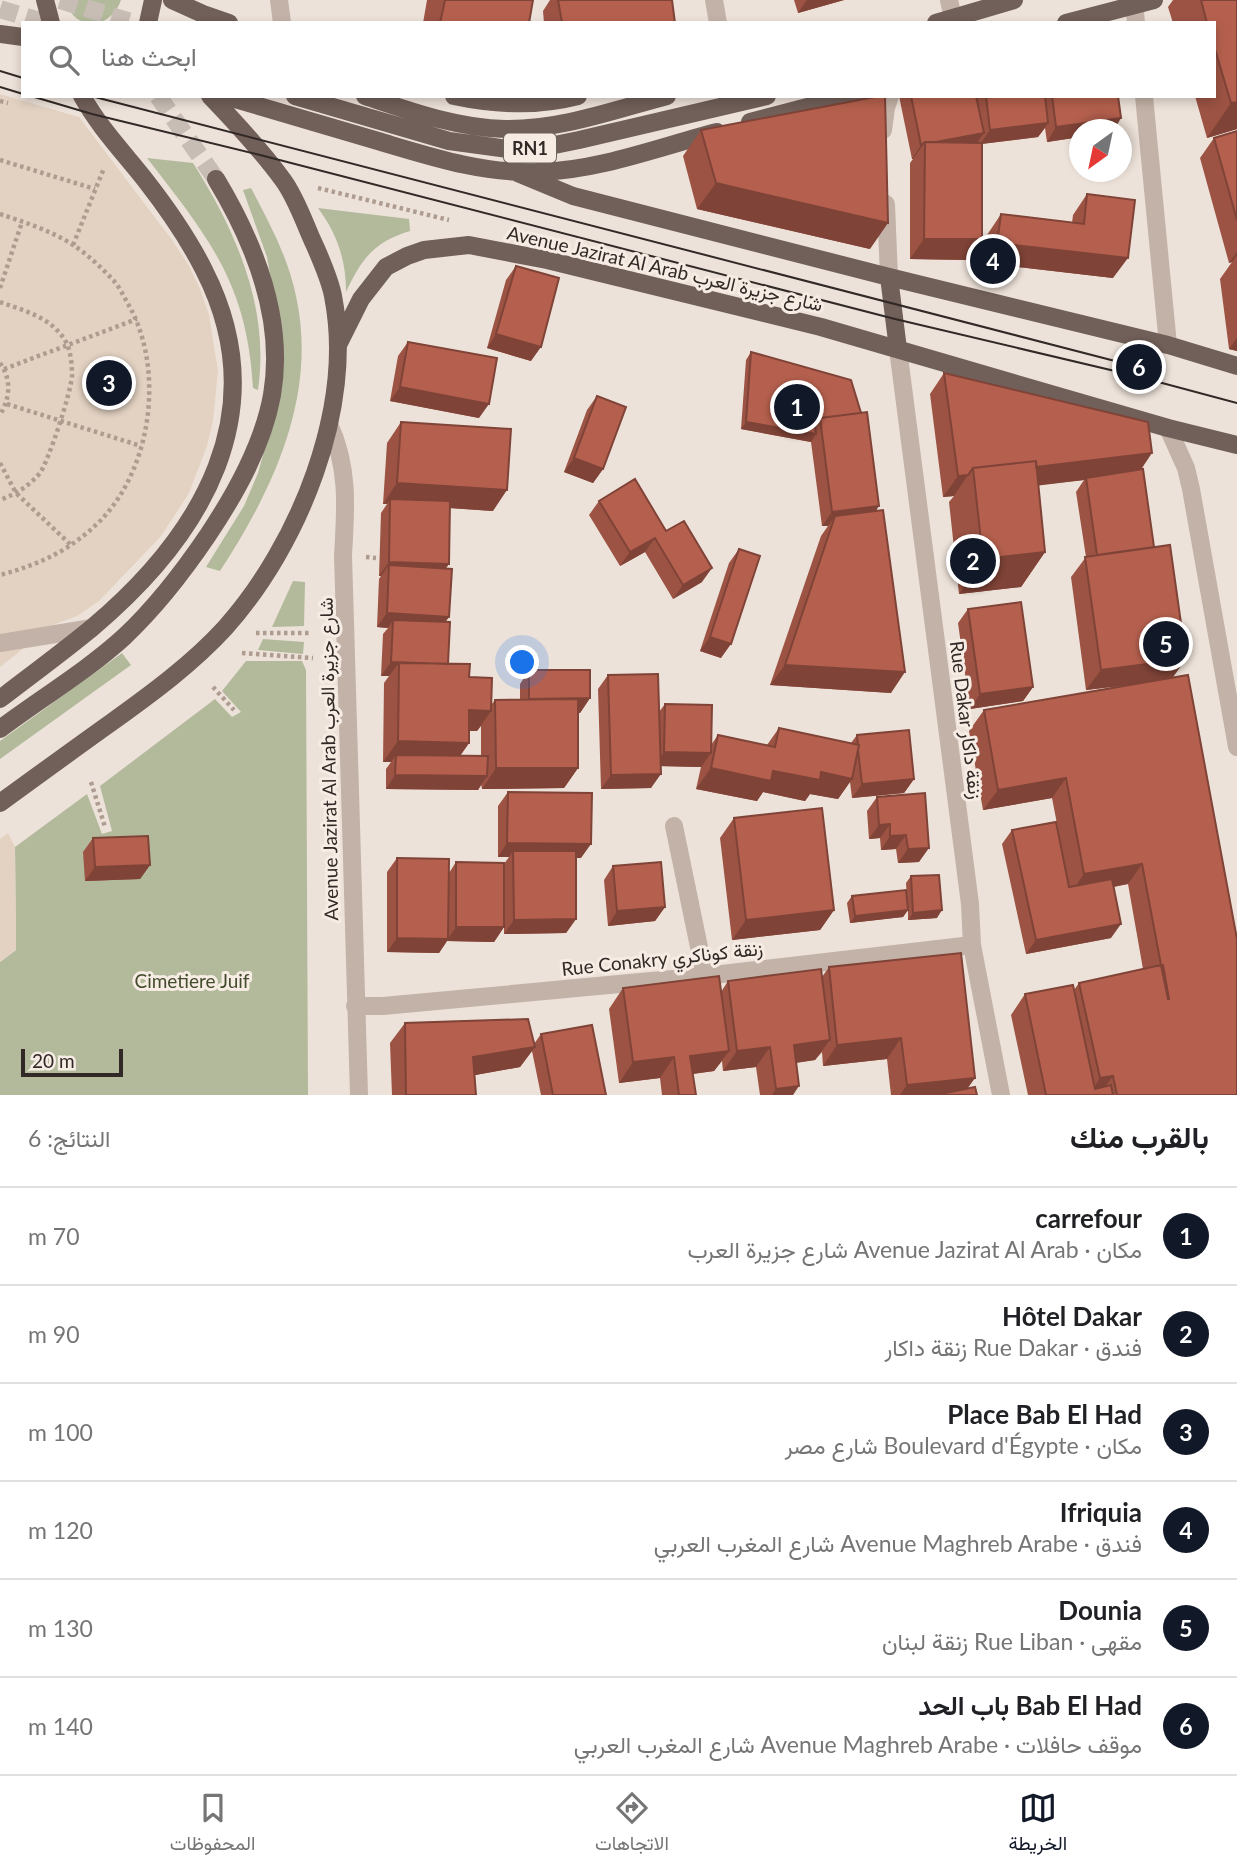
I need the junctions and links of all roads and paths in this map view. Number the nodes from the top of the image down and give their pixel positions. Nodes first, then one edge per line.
1 (45, 0) edge
2 (172, 0) edge
3 (279, 0) edge
4 (714, 0) edge
5 (1014, 0) edge
6 (1154, 0) edge
7 (1135, 10) edge
8 (946, 14) edge
9 (50, 21) edge
10 (222, 21) edge
11 (282, 21) edge
12 (719, 21) edge
13 (1077, 21) edge
14 (0, 34) edge
15 (21, 37) edge
16 (83, 98) edge
17 (212, 98) edge
18 (232, 98) edge
19 (302, 98) edge
20 (371, 98) edge
21 (468, 98) edge
22 (567, 98) edge
23 (660, 98) edge
24 (758, 98) edge
25 (849, 98) edge
26 (889, 98) edge
27 (1144, 98) edge
28 (0, 101) edge
29 (8, 103) dead end
30 (884, 148) edge
31 (0, 160) edge
32 (105, 164) dead end
33 (515, 172) junction
34 (216, 179) tunnel mouth
35 (314, 187) dead end
36 (885, 187) edge
37 (95, 189) junction
38 (0, 214) edge
39 (22, 222) junction
40 (457, 222) dead end
41 (73, 245) junction
42 (889, 277) junction
43 (0, 288) edge
44 (0, 302) edge
45 (137, 319) junction
46 (338, 342) junction
47 (67, 345) junction
48 (1168, 345) junction
49 (898, 349) junction
50 (0, 363) edge
51 (1237, 366) edge
52 (4, 369) junction
53 (7, 404) junction
54 (0, 415) edge
55 (59, 421) junction
56 (329, 424) junction
57 (1168, 428) junction
58 (1237, 445) edge
59 (141, 446) junction
60 (0, 463) edge
61 (16, 493) junction
62 (0, 499) edge
63 (72, 546) junction
64 (0, 575) edge
65 (92, 628) junction
66 (256, 633) dead end
67 (312, 634) dead end
68 (0, 643) edge
69 (242, 653) dead end
70 (313, 659) dead end
71 (213, 687) dead end
72 (0, 698) edge
73 (234, 710) dead end
74 (0, 729) edge
75 (1237, 747) edge
76 (91, 782) dead end
77 (0, 803) edge
78 (674, 826) dead end
79 (105, 827) dead end
80 (972, 945) junction
81 (705, 976) junction
82 (355, 1006) junction
83 (359, 1095) edge
84 (1001, 1095) edge

1 - 9 main road
2 - 10 main road
3 - 11 street
4 - 12 street
5 - 8 main road
6 - 7 main road
7 - 13 main road
14 - 15 main road
16 - 65 main road
17 - 46 main road
18 - 33 main road
19 - 24 main road, RN1
20 - 23 main road, RN1
21 - 22 main road
25 - 33 main road
26 - 30 street
27 - 48 street
28 - 29 path
31 - 37 path
32 - 37 path
33 - 42 main road
34 - 74 main road
35 - 40 path
36 - 42 street
37 - 41 path
38 - 39 path
39 - 41 path
39 - 43 path
41 - 45 path
42 - 48 main road
42 - 49 main road
44 - 47 path
45 - 47 path
45 - 59 path
46 - 49 main road, Avenue Jazirat Al Arab شارع جزيرة العرب
46 - 56 main road
47 - 52 path
47 - 55 path
48 - 51 main road
49 - 57 main road, Avenue Jazirat Al Arab شارع جزيرة العرب
49 - 80 street, Rue Dakar زنقة داكار
50 - 52 path
52 - 53 path
53 - 54 path
53 - 55 path
55 - 59 path
55 - 61 path
56 - 77 main road
56 - 82 street, Avenue Jazirat Al Arab شارع جزيرة العرب
57 - 58 main road, Avenue Jazirat Al Arab شارع جزيرة العرب
57 - 75 street
59 - 63 path
60 - 61 path
61 - 62 path
61 - 63 path
63 - 64 path
65 - 68 street
65 - 72 main road
66 - 67 path
69 - 70 path
71 - 73 path
76 - 79 path
78 - 81 street
80 - 81 street, Rue Conakry زنقة كوناكري
80 - 84 street, Rue Dakar زنقة داكار
81 - 82 street, Rue Conakry زنقة كوناكري
82 - 83 street, Avenue Jazirat Al Arab شارع جزيرة العرب

